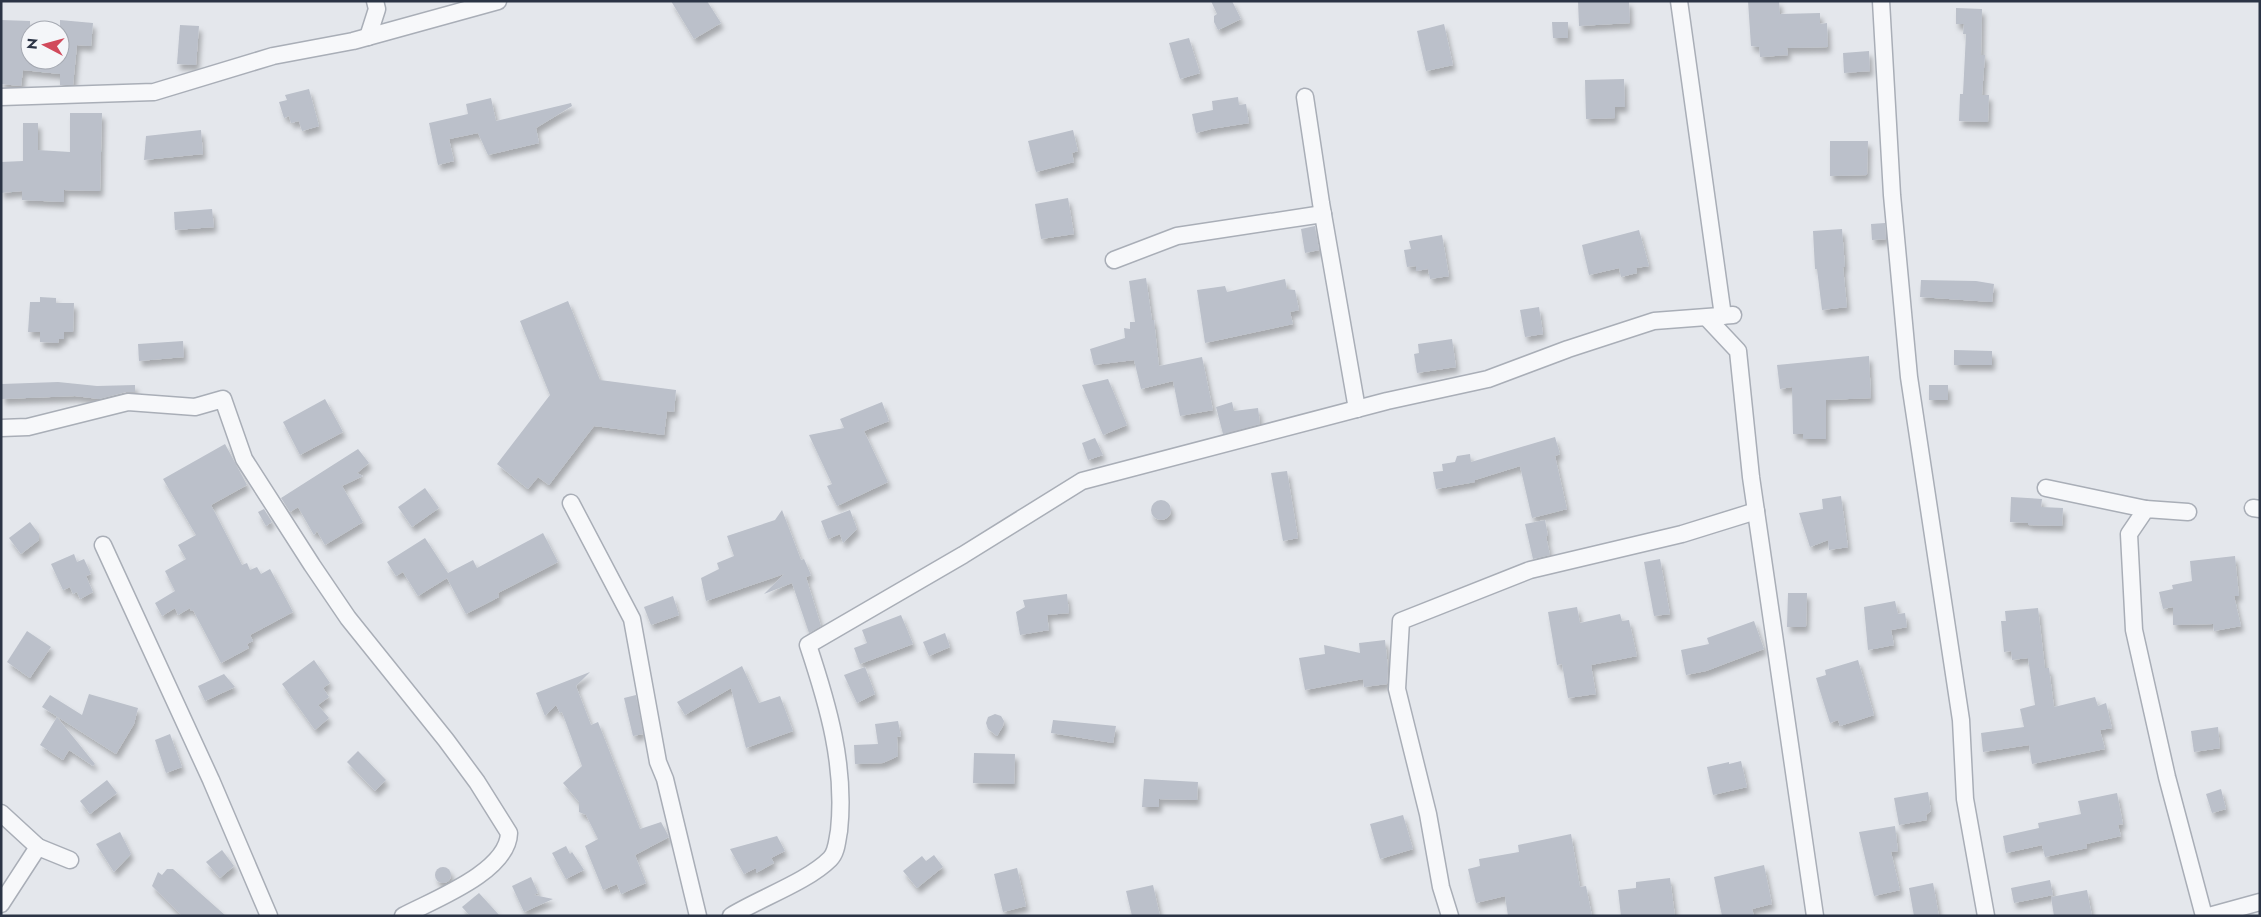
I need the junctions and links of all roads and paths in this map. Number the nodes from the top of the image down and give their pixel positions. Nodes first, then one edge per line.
1 (375, 1) edge
2 (498, 1) edge
3 (1679, 1) edge
4 (1880, 1) edge
5 (368, 38) junction
6 (1, 97) edge
7 (1305, 97) dead end
8 (1323, 214) junction
9 (1114, 260) dead end
10 (1721, 316) junction
11 (1356, 409) junction
12 (1, 428) edge
13 (2046, 488) dead end
14 (571, 503) dead end
15 (2146, 508) junction
16 (1756, 511) junction
17 (2188, 512) dead end
18 (103, 545) dead end
19 (1, 814) edge
20 (38, 846) junction
21 (70, 860) dead end
22 (2260, 902) edge
23 (1, 904) edge
24 (269, 916) edge
25 (403, 916) edge
26 (698, 916) edge
27 (731, 916) edge
28 (1450, 916) edge
29 (1815, 916) edge
30 (1986, 916) edge
31 (2204, 916) edge
32 (2209, 916) edge

1 - 5 street
2 - 5 street
3 - 10 street
4 - 30 street
5 - 6 street
7 - 8 street
8 - 9 street
8 - 11 street
10 - 11 street
10 - 16 street
11 - 27 street
12 - 25 street
13 - 15 street
14 - 26 street
15 - 17 street
15 - 31 street
16 - 28 street
16 - 29 street
18 - 24 street
19 - 20 street
20 - 21 street
20 - 23 street
22 - 32 street

